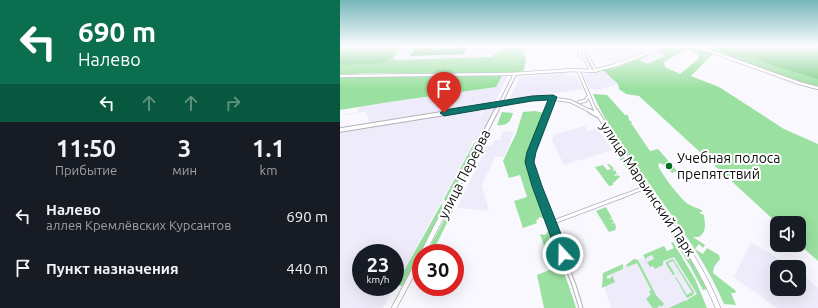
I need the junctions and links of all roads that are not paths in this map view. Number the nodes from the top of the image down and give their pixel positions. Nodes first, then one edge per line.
1 (586, 60) edge
2 (590, 60) edge
3 (628, 60) edge
4 (736, 60) edge
5 (578, 70) junction
6 (591, 71) junction
7 (596, 71) junction
8 (515, 74) junction
9 (580, 75) junction
10 (340, 76) edge
11 (818, 88) edge
12 (590, 96) junction
13 (553, 97) junction
14 (574, 101) junction
15 (501, 104) junction
16 (598, 116) junction
17 (340, 130) edge
18 (646, 187) junction
19 (551, 223) junction
20 (428, 244) edge
21 (412, 274) edge
22 (394, 308) edge
23 (581, 308) edge
24 (718, 308) edge

1 - 6 street
2 - 7 street
3 - 7 street
4 - 11 street
5 - 6 street
5 - 8 street
5 - 9 street, улица Марьинский Парк
6 - 7 street
6 - 9 street
8 - 10 street
8 - 15 street, улица Перерва
9 - 12 street, улица Марьинский Парк
12 - 14 street
12 - 16 street, улица Марьинский Парк
13 - 14 street
13 - 15 street
13 - 19 street
14 - 16 street
15 - 17 street
15 - 20 street, улица Перерва
16 - 18 street, улица Марьинский Парк
18 - 19 street
18 - 24 street, улица Марьинский Парк
19 - 23 street
21 - 22 street

